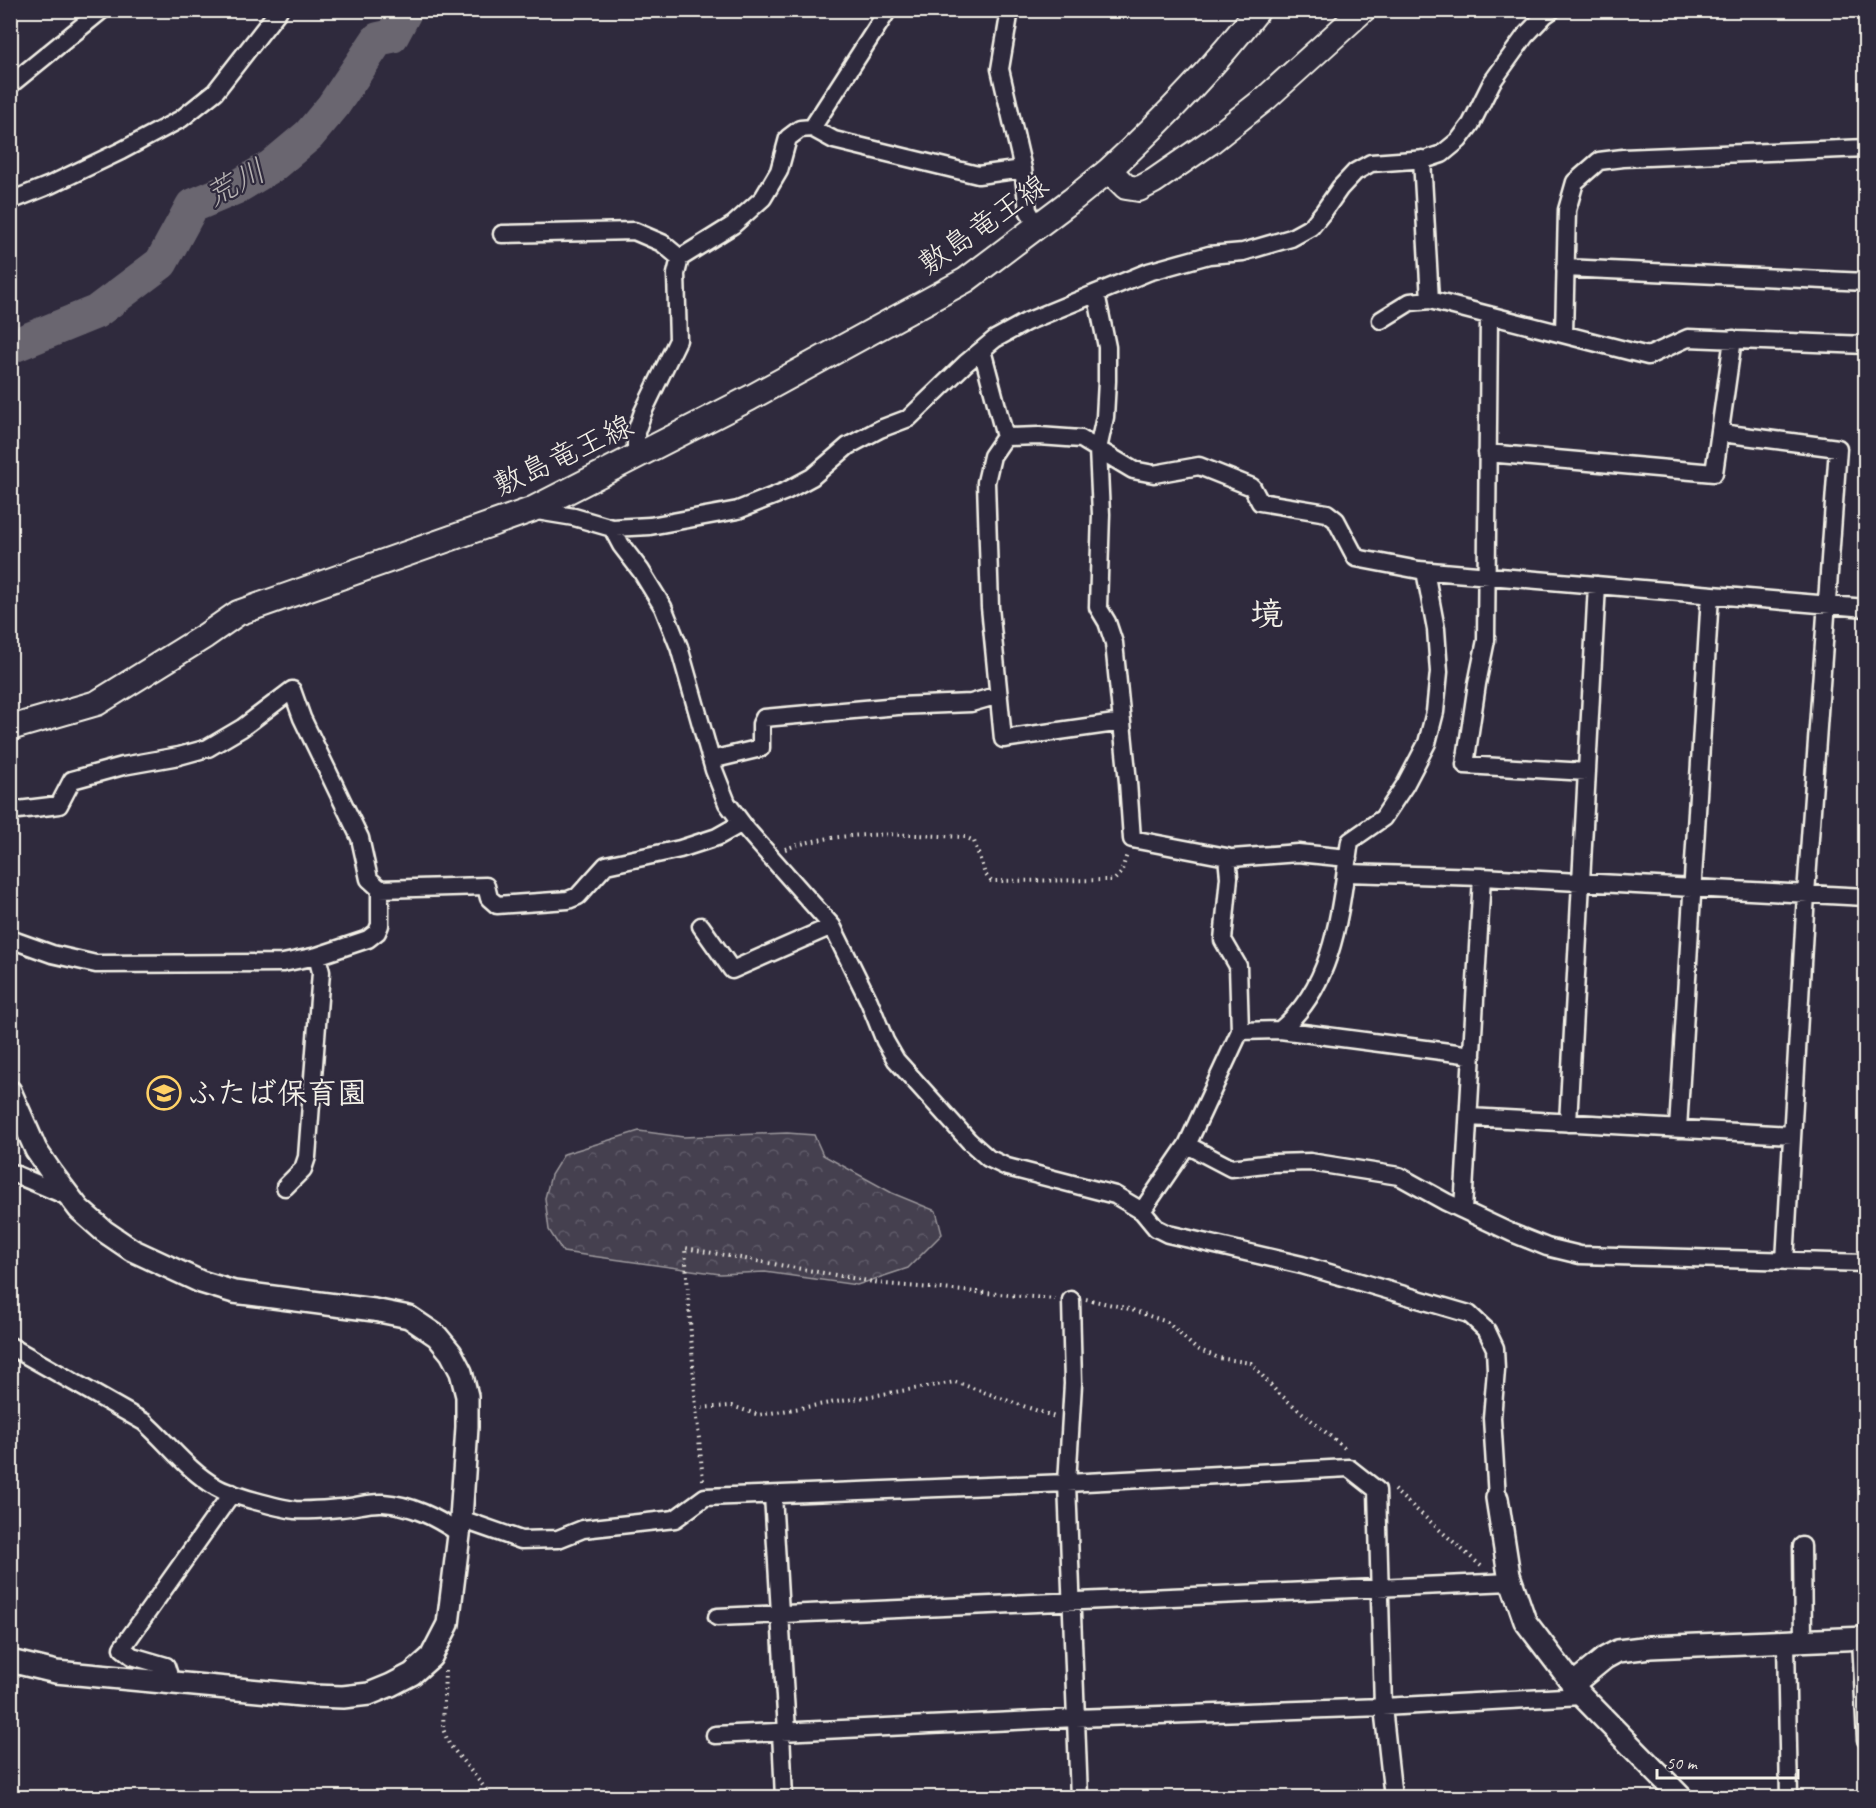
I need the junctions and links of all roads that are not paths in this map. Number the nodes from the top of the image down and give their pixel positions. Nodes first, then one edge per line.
1 (102, 10) edge
2 (279, 10) edge
3 (888, 10) edge
4 (1010, 10) edge
5 (1258, 10) edge
6 (1363, 10) edge
7 (1552, 10) edge
8 (10, 85) edge
9 (812, 128) junction
10 (1866, 148) edge
11 (1422, 159) junction
12 (1023, 169) junction
13 (1109, 170) junction
14 (10, 201) edge
15 (1037, 227) junction
16 (502, 234) dead end
17 (680, 258) junction
18 (1565, 268) junction
19 (1866, 282) edge
20 (1096, 293) junction
21 (1430, 300) junction
22 (1489, 315) junction
23 (1381, 320) dead end
24 (1564, 334) junction
25 (1733, 339) junction
26 (1866, 345) edge
27 (982, 350) junction
28 (1721, 433) junction
29 (1005, 437) junction
30 (1098, 449) junction
31 (1487, 453) junction
32 (636, 456) junction
33 (531, 510) junction
34 (612, 528) junction
35 (1425, 571) junction
36 (1486, 576) junction
37 (1597, 585) junction
38 (1710, 595) junction
39 (1826, 605) junction
40 (1866, 608) edge
41 (999, 695) junction
42 (1122, 722) junction
43 (10, 728) edge
44 (711, 760) junction
45 (1587, 772) junction
46 (10, 811) edge
47 (742, 823) junction
48 (1227, 856) junction
49 (1347, 865) junction
50 (1482, 877) junction
51 (1581, 882) junction
52 (1694, 888) junction
53 (380, 889) junction
54 (1806, 894) junction
55 (1866, 897) edge
56 (701, 926) dead end
57 (832, 926) junction
58 (10, 939) edge
59 (317, 956) junction
60 (1280, 1030) junction
61 (1240, 1031) junction
62 (1472, 1055) junction
63 (10, 1091) edge
64 (1468, 1117) junction
65 (1568, 1123) junction
66 (1678, 1129) junction
67 (1792, 1135) junction
68 (1187, 1145) junction
69 (10, 1172) edge
70 (285, 1187) dead end
71 (71, 1199) junction
72 (1463, 1210) junction
73 (1142, 1211) junction
74 (1785, 1260) junction
75 (1866, 1263) edge
76 (1071, 1300) road end
77 (10, 1346) edge
78 (1067, 1483) junction
79 (232, 1493) junction
80 (773, 1495) junction
81 (1497, 1498) joint
82 (460, 1526) junction
83 (1802, 1546) dead end
84 (1505, 1582) junction
85 (1380, 1588) junction
86 (1071, 1602) junction
87 (781, 1614) junction
88 (717, 1617) dead end
89 (1863, 1638) edge
90 (1794, 1641) junction
91 (10, 1661) edge
92 (171, 1683) junction
93 (1577, 1690) junction
94 (1383, 1707) junction
95 (1076, 1718) junction
96 (784, 1732) junction
97 (715, 1735) dead end
98 (1866, 1740) edge
99 (784, 1797) edge
100 (1079, 1797) edge
101 (1393, 1797) edge
102 (1682, 1797) edge
103 (1789, 1797) edge

1 - 8 street
2 - 14 street
3 - 9 street
4 - 12 street
5 - 13 main road, 敷島竜王線
6 - 13 main road
7 - 11 street
9 - 12 street
9 - 17 street
10 - 18 street
11 - 20 street
11 - 21 street
12 - 15 street
13 - 15 main road, 敷島竜王線
15 - 32 main road, 敷島竜王線
16 - 17 street
17 - 32 street
18 - 19 street
18 - 24 street
20 - 27 street
20 - 30 street
21 - 22 street
21 - 23 street
22 - 24 street
22 - 31 street
24 - 25 street
25 - 26 street
25 - 28 street
27 - 29 street
27 - 34 street
28 - 31 street
28 - 39 street
29 - 30 street
29 - 41 street
30 - 35 street
30 - 42 street
31 - 36 street
32 - 33 main road, 敷島竜王線
33 - 34 street
33 - 43 main road, 敷島竜王線
34 - 44 street
35 - 36 street
35 - 49 street
36 - 37 street
36 - 45 street
37 - 38 street
37 - 45 street
38 - 39 street
38 - 52 street
39 - 40 street
39 - 54 street
41 - 42 street
41 - 44 street
42 - 48 street
44 - 47 street
45 - 51 street
46 - 53 street
47 - 53 street
47 - 57 street
48 - 49 street
48 - 61 street
49 - 50 street
49 - 60 street
50 - 51 street
50 - 62 street
51 - 52 street
51 - 65 street
52 - 54 street
52 - 66 street
53 - 59 street
54 - 55 street
54 - 67 street
56 - 57 street
57 - 73 street
58 - 59 street
59 - 70 street
60 - 61 street
60 - 62 street
61 - 68 street
62 - 64 street
63 - 71 street
64 - 65 street
64 - 72 street
65 - 66 street
66 - 67 street
67 - 74 street
68 - 72 street
68 - 73 street
69 - 71 street
71 - 82 street
72 - 74 street
73 - 81 street
74 - 75 street
76 - 78 street
77 - 79 street
78 - 80 street
78 - 85 street
78 - 86 street
79 - 82 street
79 - 92 street
80 - 82 street
80 - 87 street
81 - 84 street
82 - 92 street
83 - 90 street
84 - 85 street
84 - 93 street
85 - 86 street
85 - 94 street
86 - 87 street
86 - 95 street
87 - 88 street
87 - 96 street
89 - 90 street
89 - 98 street
90 - 93 street
90 - 103 street
91 - 92 street
93 - 94 street
93 - 102 street
94 - 95 street
94 - 101 street
95 - 96 street
95 - 100 street
96 - 97 street
96 - 99 street

